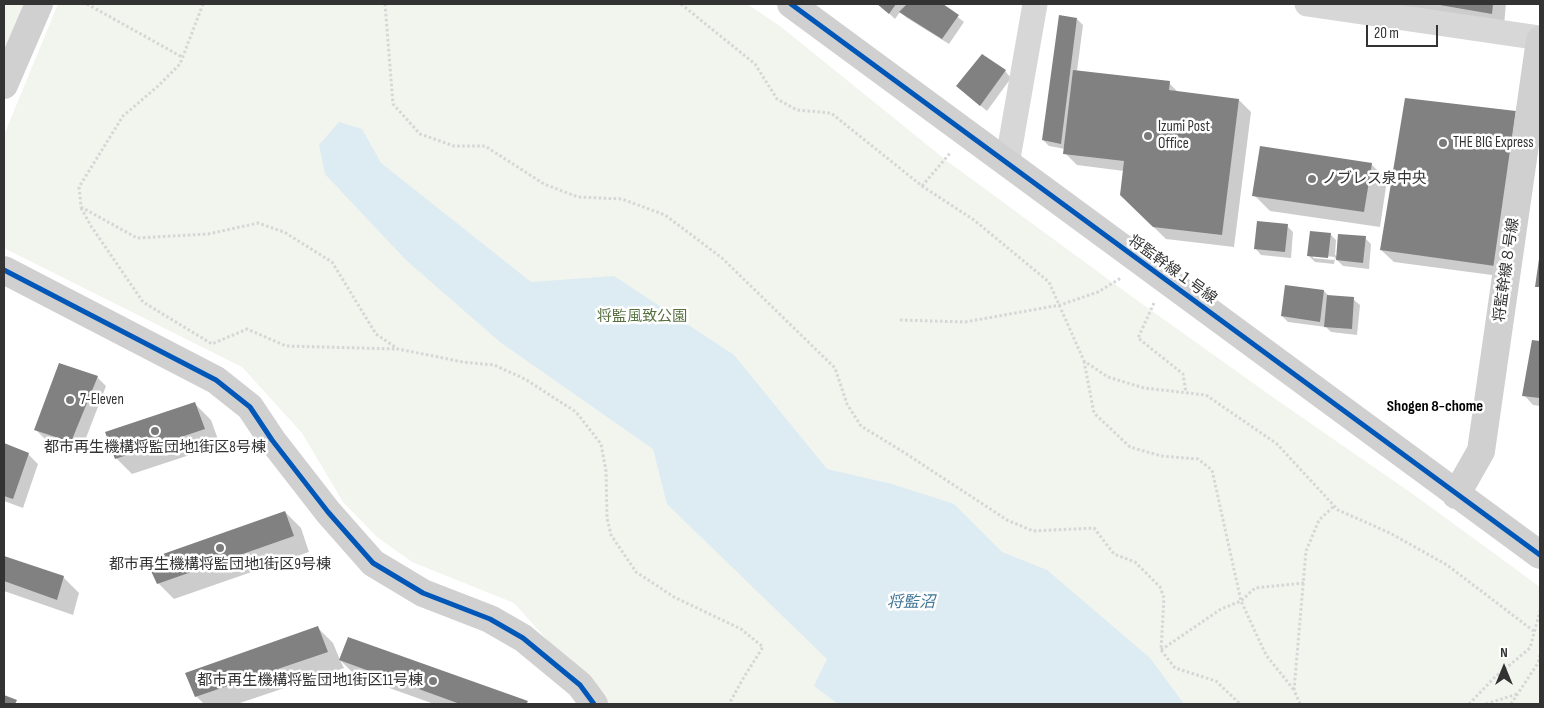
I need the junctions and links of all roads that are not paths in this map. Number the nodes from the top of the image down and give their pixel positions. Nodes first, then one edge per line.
1 (39, 4) edge
2 (791, 4) edge
3 (1035, 4) edge
4 (1307, 4) edge
5 (1540, 39) edge
6 (4, 85) edge
7 (1007, 164) junction
8 (4, 270) edge
9 (1456, 495) junction
10 (1540, 555) edge
11 (594, 704) edge

1 - 6 street
2 - 7 street, 将監幹線１号線
3 - 7 street
4 - 5 street
5 - 9 street, 将監幹線８号線
7 - 9 street, 将監幹線１号線
8 - 11 street
9 - 10 street, 将監幹線１号線

